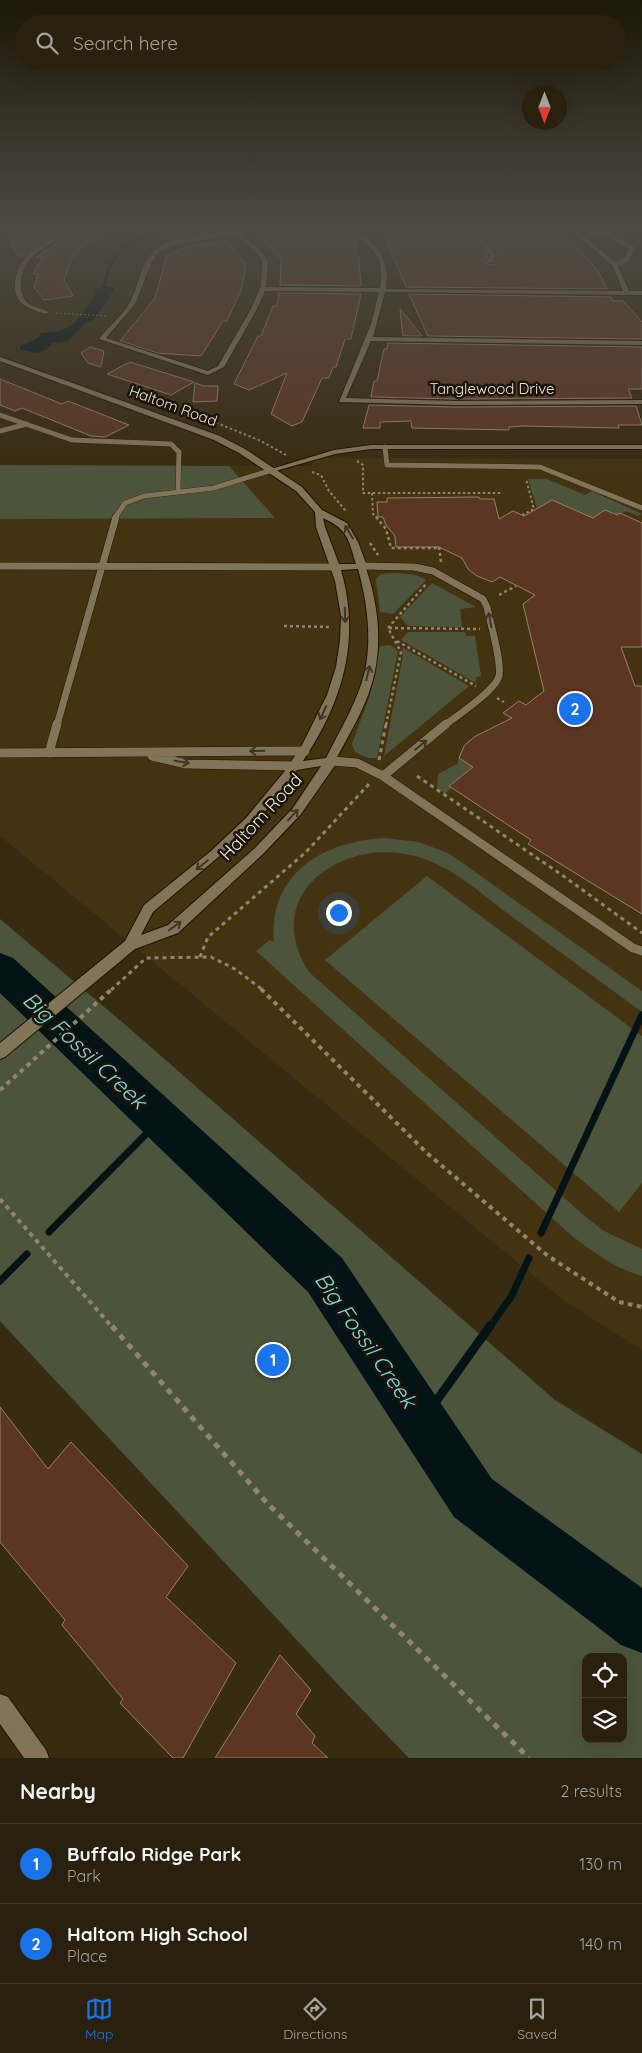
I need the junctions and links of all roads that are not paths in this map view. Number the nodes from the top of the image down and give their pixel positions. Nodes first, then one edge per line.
1 (127, 311) edge
2 (253, 311) edge
3 (378, 311) edge
4 (371, 339) junction
5 (642, 343) edge
6 (0, 359) edge
7 (642, 402) edge
8 (0, 415) edge
9 (27, 424) junction
10 (0, 431) edge
11 (385, 447) junction
12 (642, 447) edge
13 (272, 470) junction
14 (178, 492) junction
15 (642, 508) edge
16 (319, 512) junction
17 (0, 566) edge
18 (363, 566) junction
19 (101, 567) junction
20 (336, 568) junction
21 (305, 751) junction
22 (0, 753) edge
23 (49, 753) junction
24 (134, 753) junction
25 (332, 761) junction
26 (294, 766) junction
27 (383, 776) junction
28 (130, 945) junction
29 (642, 951) edge
30 (0, 1052) edge
31 (0, 1705) edge
32 (38, 1758) edge

1 - 2 street
3 - 4 street
4 - 5 street
4 - 7 street, Tanglewood Drive
6 - 13 street, Haltom Road
8 - 9 lane
9 - 10 lane
9 - 14 lane
11 - 12 street
11 - 13 street
11 - 15 lane
13 - 14 lane
13 - 16 street, Haltom Road
14 - 19 lane
18 -> 16 street, Haltom Road
16 - 20 street, Haltom Road
17 - 19 lane
18 - 20 street
25 -> 18 street, Haltom Road
27 -> 18 lane
19 - 20 lane
19 - 23 lane
20 -> 21 street, Haltom Road
21 -> 24 lane
21 - 25 street
21 - 26 street, Haltom Road
22 - 23 lane
23 - 24 lane
24 -> 26 lane
25 - 26 street
25 - 27 lane
28 -> 25 street, Haltom Road
26 -> 28 street, Haltom Road
27 - 29 lane
28 - 30 street, Haltom Road
31 - 32 street

